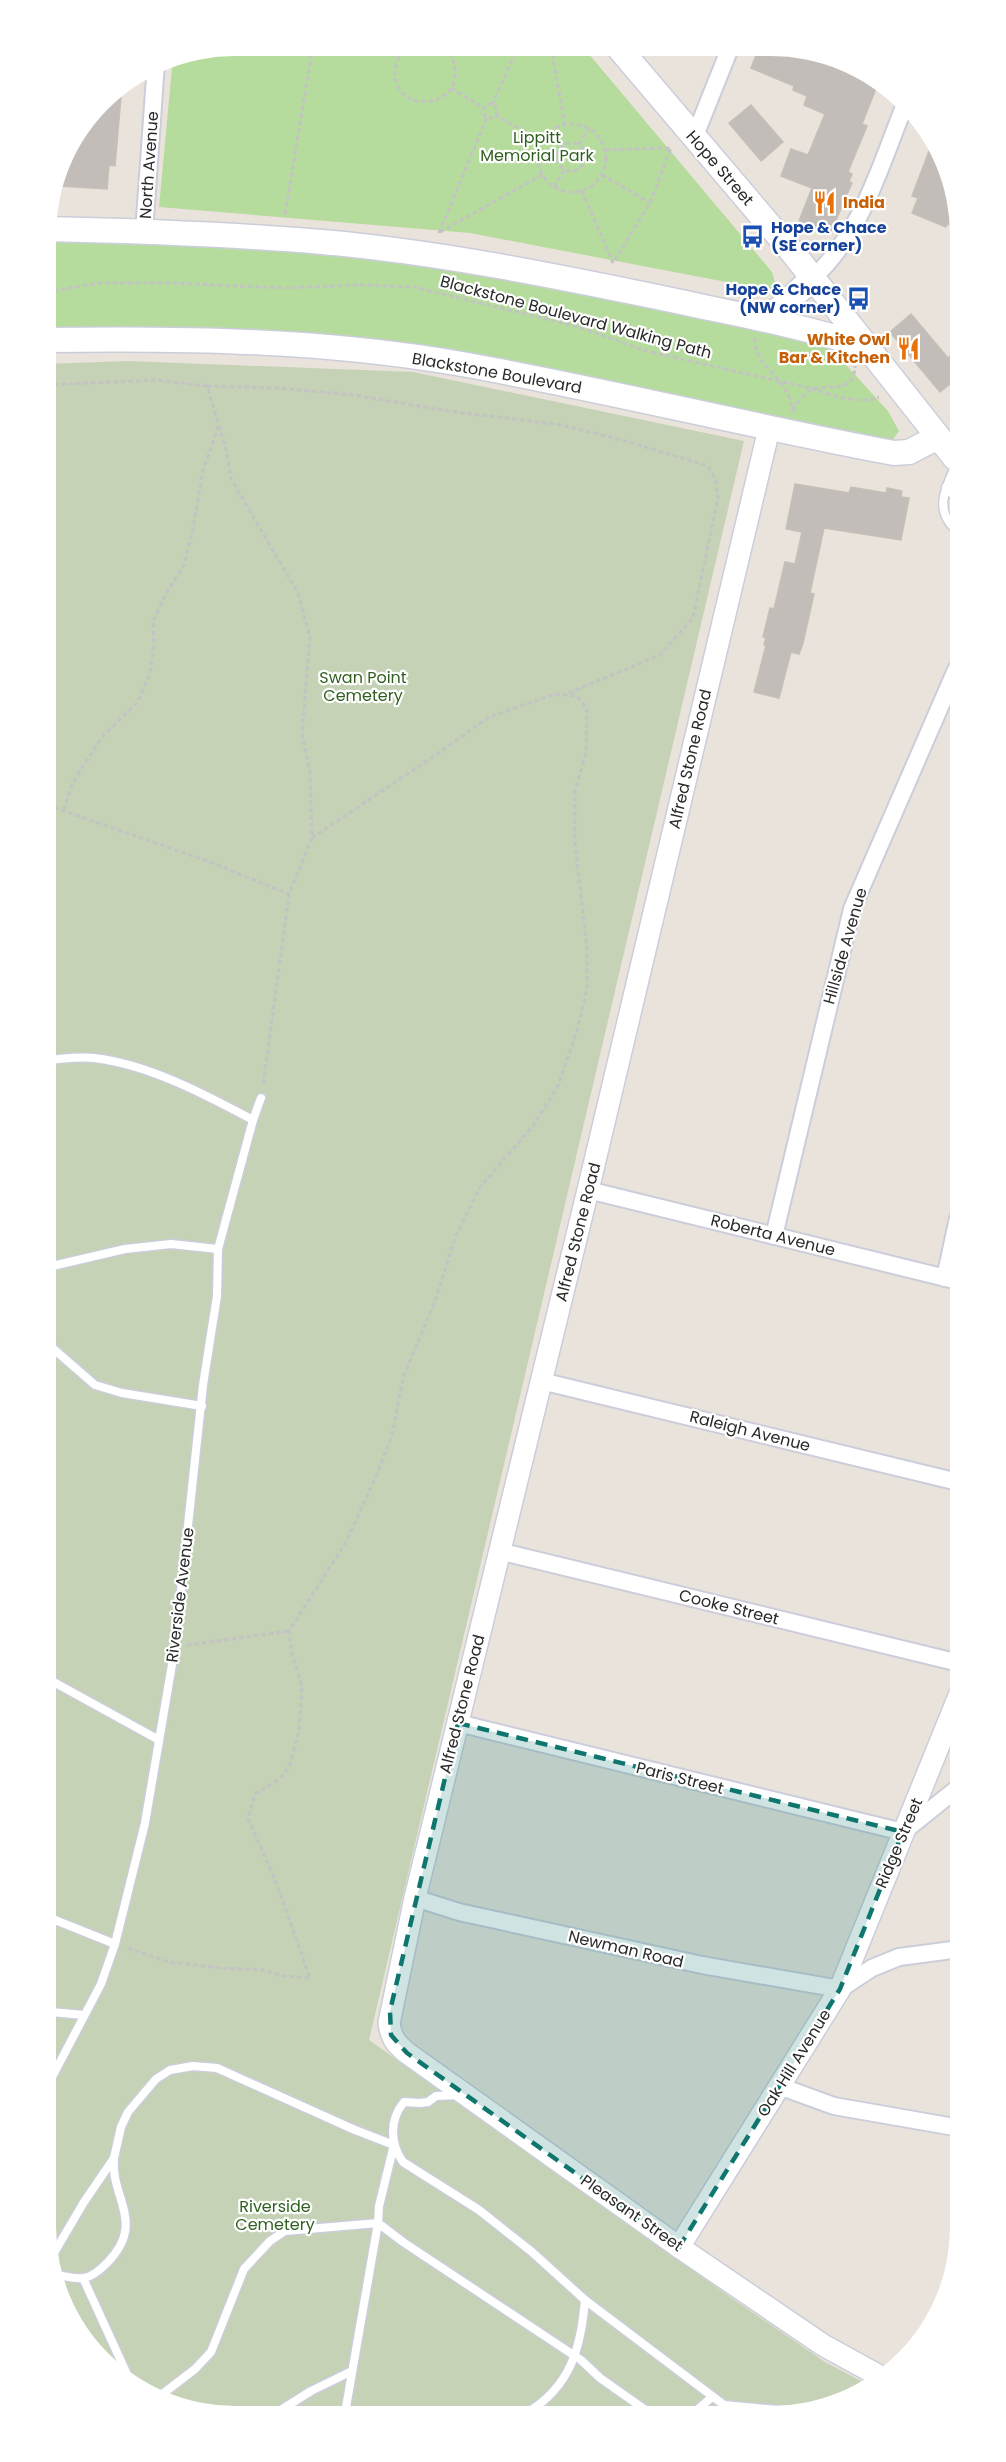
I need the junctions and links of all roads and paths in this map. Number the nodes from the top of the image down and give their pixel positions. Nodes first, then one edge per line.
1 (311, 55) edge
2 (394, 55) edge
3 (402, 55) edge
4 (450, 55) edge
5 (514, 55) edge
6 (552, 55) edge
7 (625, 55) edge
8 (727, 55) edge
9 (399, 58) junction
10 (155, 74) edge
11 (451, 88) junction
12 (492, 105) junction
13 (484, 108) junction
14 (902, 112) edge
15 (495, 115) junction
16 (488, 117) junction
17 (565, 124) junction
18 (589, 128) junction
19 (694, 138) junction
20 (543, 142) junction
21 (578, 145) junction
22 (605, 150) junction
23 (564, 170) junction
24 (542, 175) junction
25 (602, 175) junction
26 (554, 188) junction
27 (582, 191) junction
28 (650, 203) junction
29 (285, 214) dead end
30 (56, 230) edge
31 (144, 232) junction
32 (813, 278) junction
33 (56, 290) edge
34 (757, 324) junction
35 (56, 340) edge
36 (860, 356) junction
37 (783, 382) junction
38 (56, 385) edge
39 (207, 386) junction
40 (814, 389) junction
41 (880, 397) dead end
42 (793, 410) junction
43 (219, 425) junction
44 (780, 425) junction
45 (938, 437) junction
46 (950, 452) edge
47 (950, 479) edge
48 (946, 487) junction
49 (950, 491) edge
50 (950, 524) edge
51 (950, 684) edge
52 (564, 695) junction
53 (56, 808) edge
54 (64, 810) junction
55 (312, 838) junction
56 (289, 894) junction
57 (56, 1060) edge
58 (261, 1098) joint
59 (253, 1120) junction
60 (588, 1190) junction
61 (774, 1236) junction
62 (218, 1249) junction
63 (55, 1265) edge
64 (950, 1279) edge
65 (55, 1351) edge
66 (541, 1381) junction
67 (201, 1406) junction
68 (950, 1480) edge
69 (499, 1551) junction
70 (290, 1631) junction
71 (174, 1647) junction
72 (950, 1661) edge
73 (55, 1683) edge
74 (950, 1718) edge
75 (458, 1723) junction
76 (159, 1740) junction
77 (950, 1794) edge
78 (903, 1832) junction
79 (415, 1898) junction
80 (55, 1920) edge
81 (115, 1944) junction
82 (950, 1950) edge
83 (840, 1989) junction
84 (55, 2012) edge
85 (84, 2015) junction
86 (391, 2034) joint
87 (55, 2071) edge
88 (779, 2086) junction
89 (465, 2095) junction
90 (950, 2126) edge
91 (394, 2145) junction
92 (114, 2158) junction
93 (378, 2223) junction
94 (679, 2247) junction
95 (57, 2249) edge
96 (63, 2276) edge
97 (83, 2278) junction
98 (585, 2300) junction
99 (575, 2356) junction
100 (123, 2367) edge
101 (352, 2372) junction
102 (875, 2374) edge
103 (165, 2392) edge
104 (712, 2397) junction
105 (287, 2406) edge
106 (346, 2406) edge
107 (537, 2406) edge
108 (640, 2406) edge
109 (702, 2406) edge
110 (735, 2406) edge

1 - 29 path
2 - 9 path
3 - 9 path
4 - 11 path
5 - 12 path
6 - 17 path
7 - 19 main road, Hope Street
8 - 19 street
9 - 11 path
10 - 31 street, North Avenue
11 - 13 path
12 - 13 path
12 - 15 path
13 - 16 path
14 - 32 street
15 - 16 path
15 - 20 path
16 - 24 path
17 - 18 path
17 - 20 path
18 - 21 path
18 - 22 path
19 - 32 main road, Hope Street
20 - 24 path
21 - 23 path
21 - 23 path
22 - 25 path
22 - 28 path
23 - 26 path
24 - 26 path
25 - 27 path
25 - 28 path
26 - 27 path
27 - 28 path
30 - 31 main road
31 - 34 main road
32 - 34 main road
32 - 36 main road, Hope Street
33 - 37 path, Blackstone Boulevard Walking Path
34 - 36 main road
34 - 37 path
35 - 44 main road, Blackstone Boulevard
36 - 40 path
36 - 45 main road, Hope Street
37 - 40 path, Blackstone Boulevard Walking Path
37 - 42 path
38 - 39 path
39 - 43 path
39 - 52 path
40 - 41 path, Blackstone Boulevard Walking Path
40 - 42 path
42 - 44 path
43 - 54 path
43 - 55 path
44 - 45 main road, Blackstone Boulevard
44 - 60 street, Alfred Stone Road
45 - 46 main road, Hope Street
47 - 48 lane
48 - 49 lane
48 - 50 lane
51 - 61 street, Hillside Avenue
52 - 55 path
52 - 70 path
53 - 54 path
54 - 56 path
55 - 56 path
56 - 58 path
57 - 59 lane
58 - 59 lane, Riverside Avenue
59 - 62 lane, Riverside Avenue
60 - 61 street, Roberta Avenue
60 - 66 street, Alfred Stone Road
61 - 64 street, Roberta Avenue
62 - 63 lane
62 - 67 lane, Riverside Avenue
65 - 67 lane
66 - 68 street, Raleigh Avenue
66 - 69 street, Alfred Stone Road
67 - 71 lane, Riverside Avenue
69 - 72 street, Cooke Street
69 - 75 street, Alfred Stone Road
70 - 71 path
70 - 81 path
71 - 76 lane, Riverside Avenue
73 - 76 lane
74 - 78 street, Ridge Street
75 - 78 street, Paris Street
75 - 79 street, Alfred Stone Road
76 - 81 lane, Riverside Avenue
77 - 78 street
78 - 83 street, Ridge Street
79 - 83 street, Newman Road
79 - 86 street, Alfred Stone Road
80 - 81 lane
81 - 85 lane, Riverside Avenue
82 - 83 street, Oak Hill Avenue
83 - 88 street, Oak Hill Avenue
84 - 85 lane
85 - 87 lane, Riverside Avenue
86 - 89 street, Pleasant Street
88 - 90 street
88 - 94 street, Oak Hill Avenue
89 - 91 lane
89 - 94 street, Pleasant Street
91 - 92 lane
91 - 93 lane
91 - 98 lane
92 - 95 lane
92 - 97 lane
93 - 99 lane
93 - 101 lane
93 - 103 lane
94 - 102 street, Pleasant Street
96 - 97 lane
97 - 100 lane
98 - 99 lane
98 - 104 lane
99 - 107 lane
99 - 108 lane
101 - 105 lane
101 - 106 lane
104 - 109 lane
104 - 110 lane

